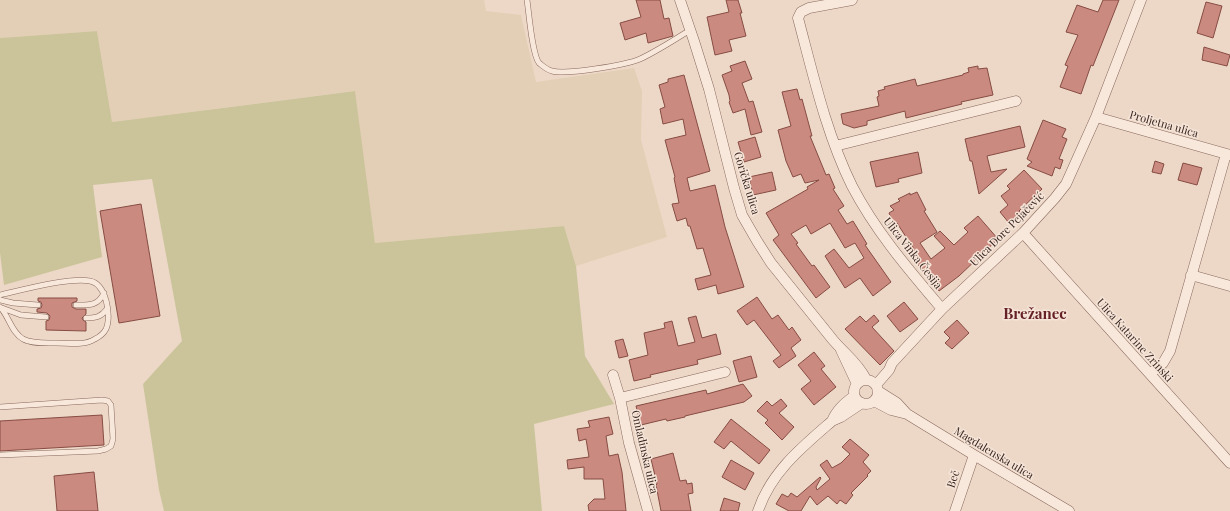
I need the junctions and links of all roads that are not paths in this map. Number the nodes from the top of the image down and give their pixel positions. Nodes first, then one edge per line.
1 (527, 0) edge
2 (680, 0) edge
3 (852, 0) edge
4 (1141, 0) edge
5 (690, 30) junction
6 (1016, 101) dead end
7 (1096, 117) junction
8 (835, 146) junction
9 (1228, 155) edge
10 (1023, 234) junction
11 (1191, 275) junction
12 (1230, 286) edge
13 (104, 293) junction
14 (0, 295) edge
15 (0, 300) edge
16 (38, 305) dead end
17 (76, 305) dead end
18 (1, 307) edge
19 (942, 308) junction
20 (107, 309) junction
21 (46, 317) dead end
22 (86, 318) dead end
23 (725, 372) dead end
24 (1150, 374) junction
25 (613, 375) dead end
26 (870, 387) junction
27 (620, 398) junction
28 (858, 399) junction
29 (0, 407) edge
30 (0, 455) edge
31 (974, 455) junction
32 (1230, 463) edge
33 (648, 511) edge
34 (758, 511) edge
35 (955, 511) edge
36 (1069, 511) edge

1 - 5 lane
2 - 5 street, Gorička ulica
3 - 8 street, Ulica Vinka Česija
4 - 7 street, Ulica Dore Pejačević
5 - 26 street, Gorička ulica
6 - 8 street
7 - 9 street, Proljetna ulica
7 - 10 street, Ulica Dore Pejačević
8 - 19 street, Ulica Vinka Česija
9 - 11 street, Proljetna ulica
10 - 19 street, Ulica Dore Pejačević
10 - 24 street, Ulica Katarine Zrinski
11 - 12 street
11 - 24 street, Proljetna ulica
13 - 14 lane
13 - 17 lane
13 - 20 lane
15 - 16 lane
18 - 20 lane
18 - 21 lane
19 - 26 street, Ulica Dore Pejačević
20 - 22 lane
23 - 27 street, Omladinska ulica
24 - 32 street, Ulica Katarine Zrinski
25 - 27 street, Omladinska ulica
26 - 28 street
26 - 28 street
26 - 31 street, Magdalenska ulica
27 - 33 street, Omladinska ulica
28 - 34 street
29 - 30 lane
31 - 35 street, Beč
31 - 36 street, Magdalenska ulica

